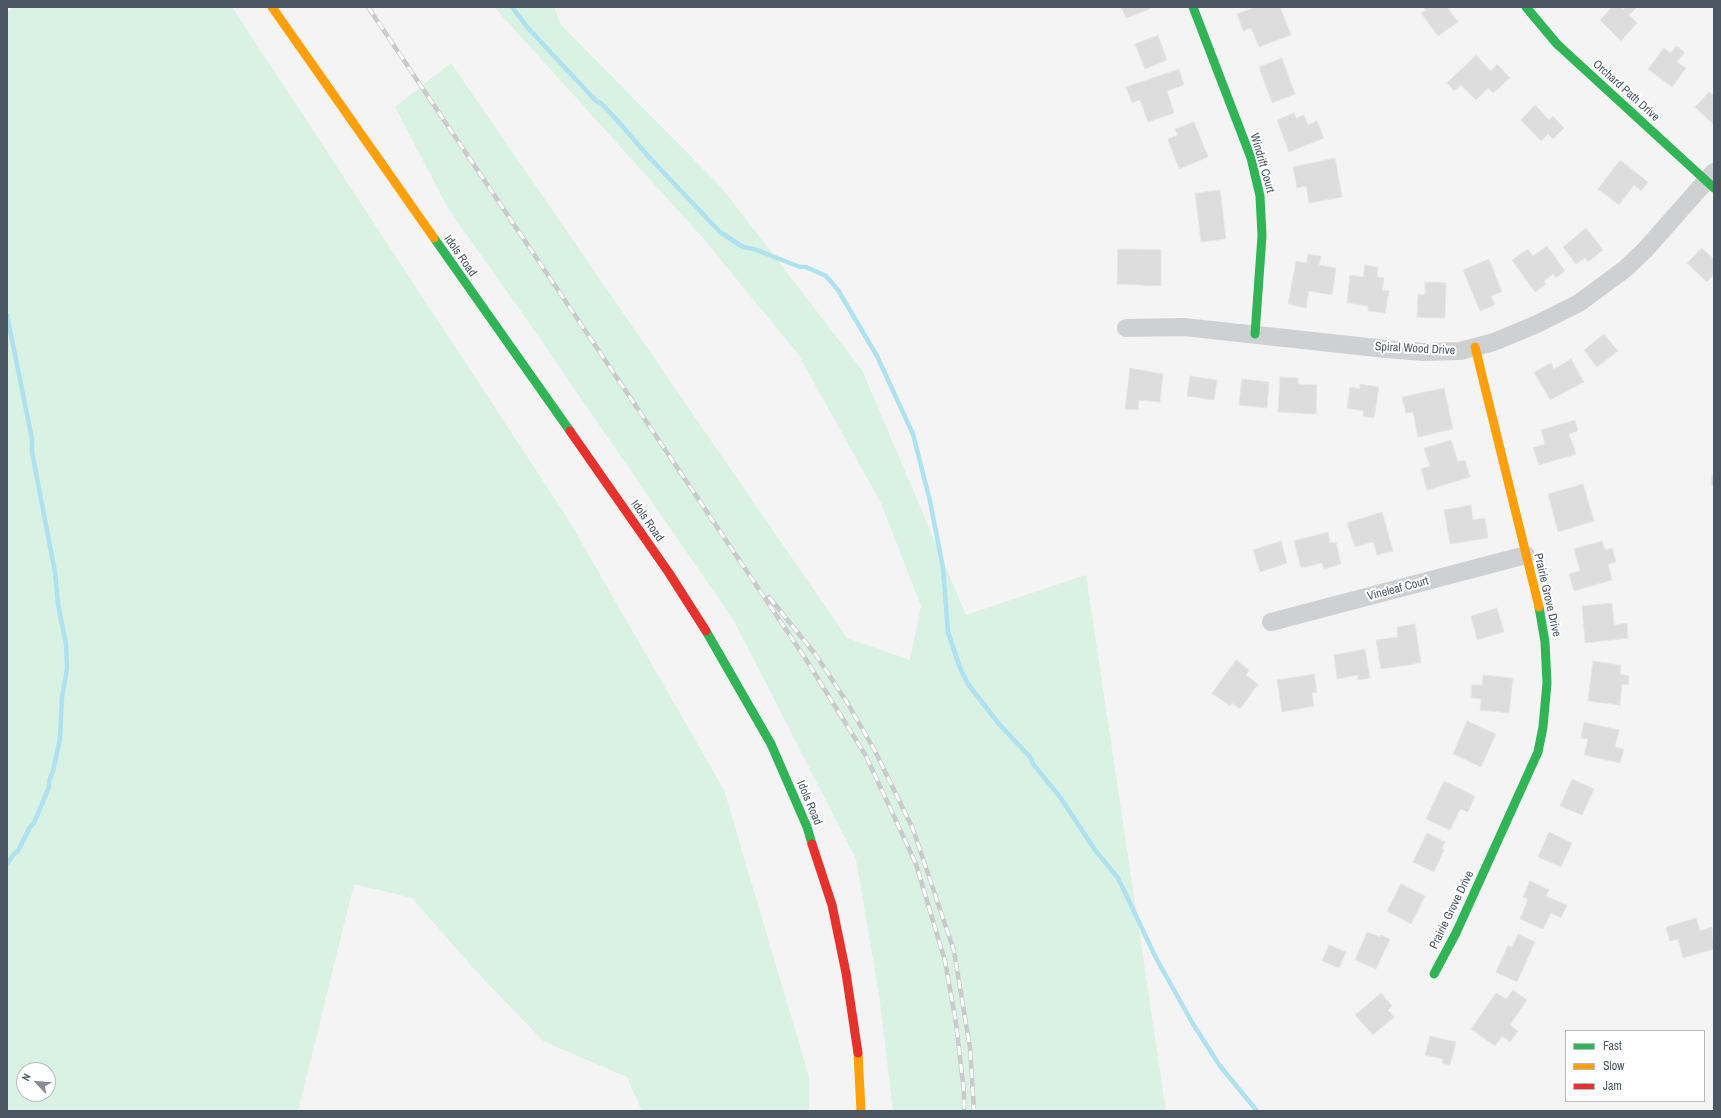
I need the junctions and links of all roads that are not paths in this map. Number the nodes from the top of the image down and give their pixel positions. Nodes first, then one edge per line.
1 (272, 7) edge
2 (1193, 7) edge
3 (1526, 7) edge
4 (1711, 180) edge
5 (1126, 328) dead end
6 (1255, 334) junction
7 (1475, 347) junction
8 (1526, 555) junction
9 (1271, 622) dead end
10 (1434, 974) dead end
11 (861, 1111) edge

1 - 11 main road, Idols Road
2 - 6 main road, Windrift Court
3 - 4 main road, Orchard Path Drive
4 - 7 street, Spiral Wood Drive
5 - 6 street, Spiral Wood Drive
6 - 7 street, Spiral Wood Drive
7 - 8 main road, Prairie Grove Drive
8 - 9 street, Vineleaf Court
8 - 10 main road, Prairie Grove Drive

